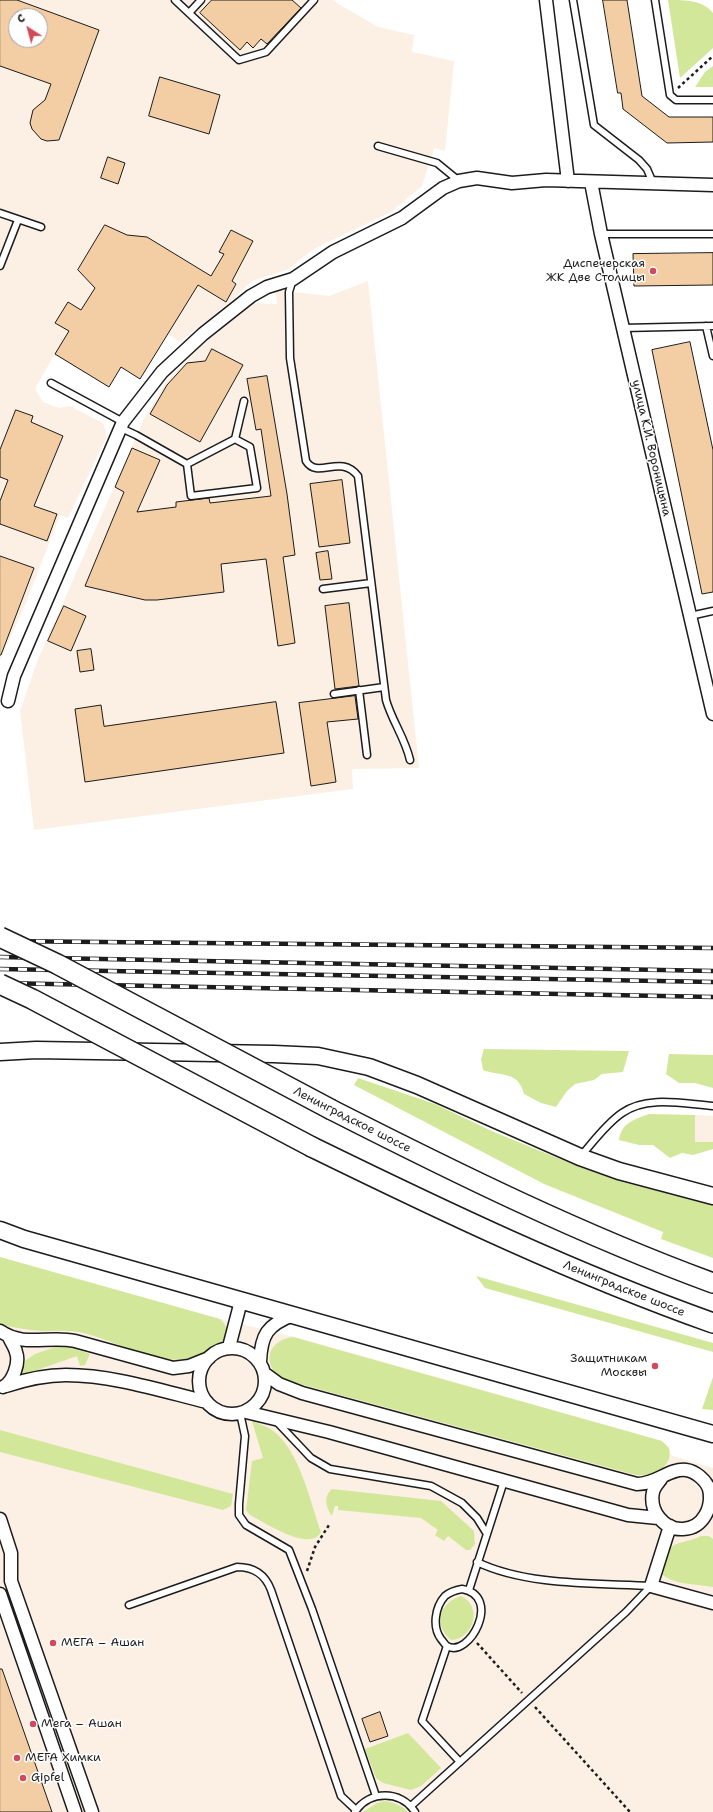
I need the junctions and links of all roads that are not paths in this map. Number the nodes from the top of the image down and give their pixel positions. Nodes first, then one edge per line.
1 (175, 0) edge
2 (201, 0) edge
3 (314, 0) edge
4 (546, 0) edge
5 (573, 0) edge
6 (655, 0) edge
7 (189, 13) junction
8 (713, 100) edge
9 (378, 146) dead end
10 (459, 181) junction
11 (568, 181) junction
12 (591, 182) junction
13 (653, 183) junction
14 (713, 185) edge
15 (0, 213) edge
16 (18, 220) junction
17 (41, 228) dead end
18 (601, 234) junction
19 (713, 234) edge
20 (0, 266) edge
21 (293, 279) junction
22 (710, 326) edge
23 (623, 328) junction
24 (713, 356) edge
25 (51, 383) dead end
26 (244, 401) dead end
27 (122, 425) junction
28 (235, 439) junction
29 (187, 464) junction
30 (371, 582) junction
31 (323, 588) dead end
32 (713, 611) edge
33 (690, 616) junction
34 (384, 687) junction
35 (359, 690) junction
36 (334, 694) dead end
37 (8, 701) dead end
38 (713, 714) edge
39 (367, 755) dead end
40 (410, 760) dead end
41 (0, 937) edge
42 (0, 984) edge
43 (0, 1052) edge
44 (713, 1106) edge
45 (580, 1157) junction
46 (713, 1196) edge
47 (0, 1230) edge
48 (0, 1236) edge
49 (24, 1239) junction
50 (713, 1282) edge
51 (241, 1301) junction
52 (293, 1315) junction
53 (713, 1323) edge
54 (4, 1334) edge
55 (229, 1347) junction
56 (209, 1358) junction
57 (262, 1368) junction
58 (3, 1387) edge
59 (207, 1402) junction
60 (243, 1412) junction
61 (274, 1418) junction
62 (713, 1434) edge
63 (661, 1479) junction
64 (504, 1481) junction
65 (712, 1495) edge
66 (710, 1517) edge
67 (0, 1518) edge
68 (658, 1518) junction
69 (670, 1526) junction
70 (487, 1534) junction
71 (477, 1562) junction
72 (651, 1586) junction
73 (469, 1590) junction
74 (0, 1594) edge
75 (713, 1603) edge
76 (129, 1605) dead end
77 (447, 1646) junction
78 (460, 1762) junction
79 (376, 1796) junction
80 (411, 1806) junction
81 (356, 1811) edge
82 (75, 1812) edge
83 (92, 1812) edge
84 (415, 1812) edge

1 - 7 lane
2 - 7 lane
3 - 7 lane
4 - 11 street
5 - 13 lane
6 - 8 lane
9 - 10 lane
10 - 11 street
10 - 21 street
11 - 12 street
12 - 13 street
12 - 18 street, улица К.И. Вороницына
13 - 14 street
15 - 16 lane
16 - 17 lane
16 - 20 lane
18 - 19 lane
18 - 23 street, улица К.И. Вороницына
21 - 27 street
21 - 30 lane
22 - 23 lane
22 - 24 lane
23 - 33 street, улица К.И. Вороницына
25 - 27 lane
26 - 28 lane
27 - 29 lane
27 - 37 street
28 - 29 lane
28 - 29 lane
30 - 31 lane
30 - 34 lane
32 - 33 lane
33 - 38 street, улица К.И. Вороницына
34 - 35 lane
34 - 40 lane
35 - 36 lane
35 - 39 lane
41 - 50 highway, Ленинградское шоссе, bridge
42 - 53 highway, Ленинградское шоссе, bridge
43 - 45 main road
44 - 45 lane
45 - 46 main road
47 - 49 main road
48 - 49 main road
49 - 51 main road
51 - 52 main road
51 - 55 street
52 - 57 street
52 - 62 main road
54 - 56 street
54 - 58 street
55 - 56 street
55 - 57 street
56 - 59 street
57 - 60 street
57 - 63 street
58 - 59 street
59 - 60 street
60 - 61 street
60 - 79 lane
61 - 64 street
61 - 70 lane
63 - 65 street
63 - 68 street
64 - 68 street
64 - 70 lane
65 - 66 street
66 - 69 street
67 - 83 street
68 - 69 street
69 - 72 street
70 - 71 lane
71 - 72 lane
71 - 73 lane
72 - 75 street
72 - 78 lane
73 - 77 lane
73 - 77 lane
74 - 82 street
76 - 81 lane
77 - 78 lane
78 - 80 lane
79 - 80 lane
79 - 81 lane
80 - 84 lane

